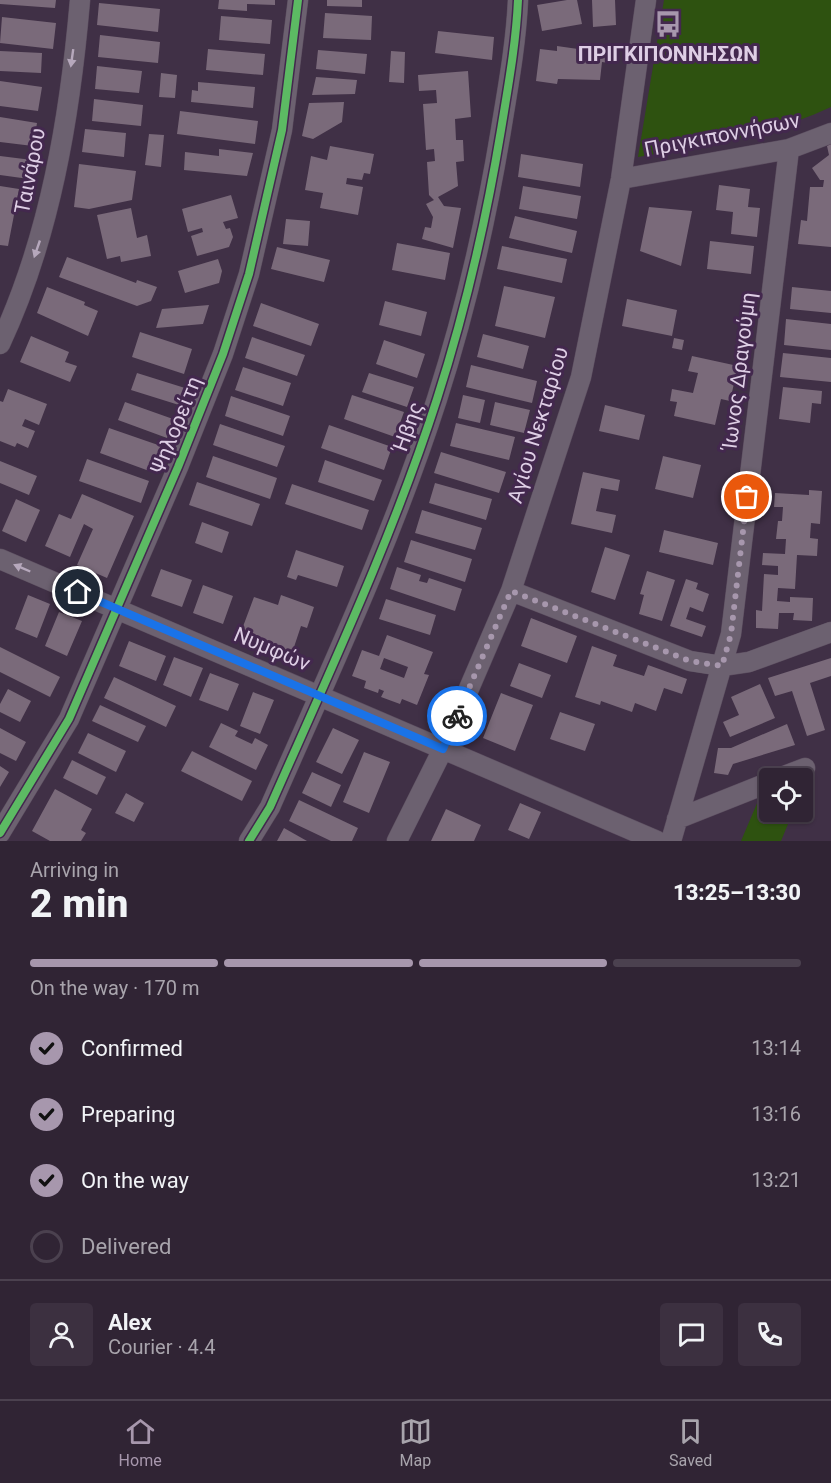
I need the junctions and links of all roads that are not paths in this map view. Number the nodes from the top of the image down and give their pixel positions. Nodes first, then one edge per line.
1 (80, 0) edge
2 (297, 0) edge
3 (518, 0) edge
4 (646, 0) edge
5 (831, 133) edge
6 (789, 149) junction
7 (621, 179) junction
8 (0, 344) edge
9 (0, 559) edge
10 (511, 591) junction
11 (117, 609) junction
12 (831, 632) edge
13 (722, 666) junction
14 (319, 696) junction
15 (443, 749) junction
16 (759, 786) edge
17 (677, 819) junction
18 (0, 833) edge
19 (249, 841) edge
20 (397, 841) edge
21 (657, 841) edge
22 (671, 841) edge

1 -> 8 street, Ταινάρου
2 - 11 street, Ψηλορείτη
3 - 14 street, Ήβης
4 - 7 street, Αγίου Νεκταρίου
5 - 6 street, Πριγκιποννήσων
6 - 7 street, Πριγκιποννήσων
6 - 13 street, Ίωνος Δραγούμη
7 - 10 street, Αγίου Νεκταρίου
11 -> 9 street, Νυμφών
10 - 13 street
10 - 15 street, Αγίου Νεκταρίου
11 - 14 street, Νυμφών
11 - 18 street, Ψηλορείτη
12 - 13 street
13 - 17 street, Ίωνος Δραγούμη
14 - 15 street, Νυμφών
14 - 19 street, Ήβης
15 - 20 street, Αγίου Νεκταρίου
15 - 21 street, Νυμφών
16 - 17 street
17 - 22 street, Ίωνος Δραγούμη

